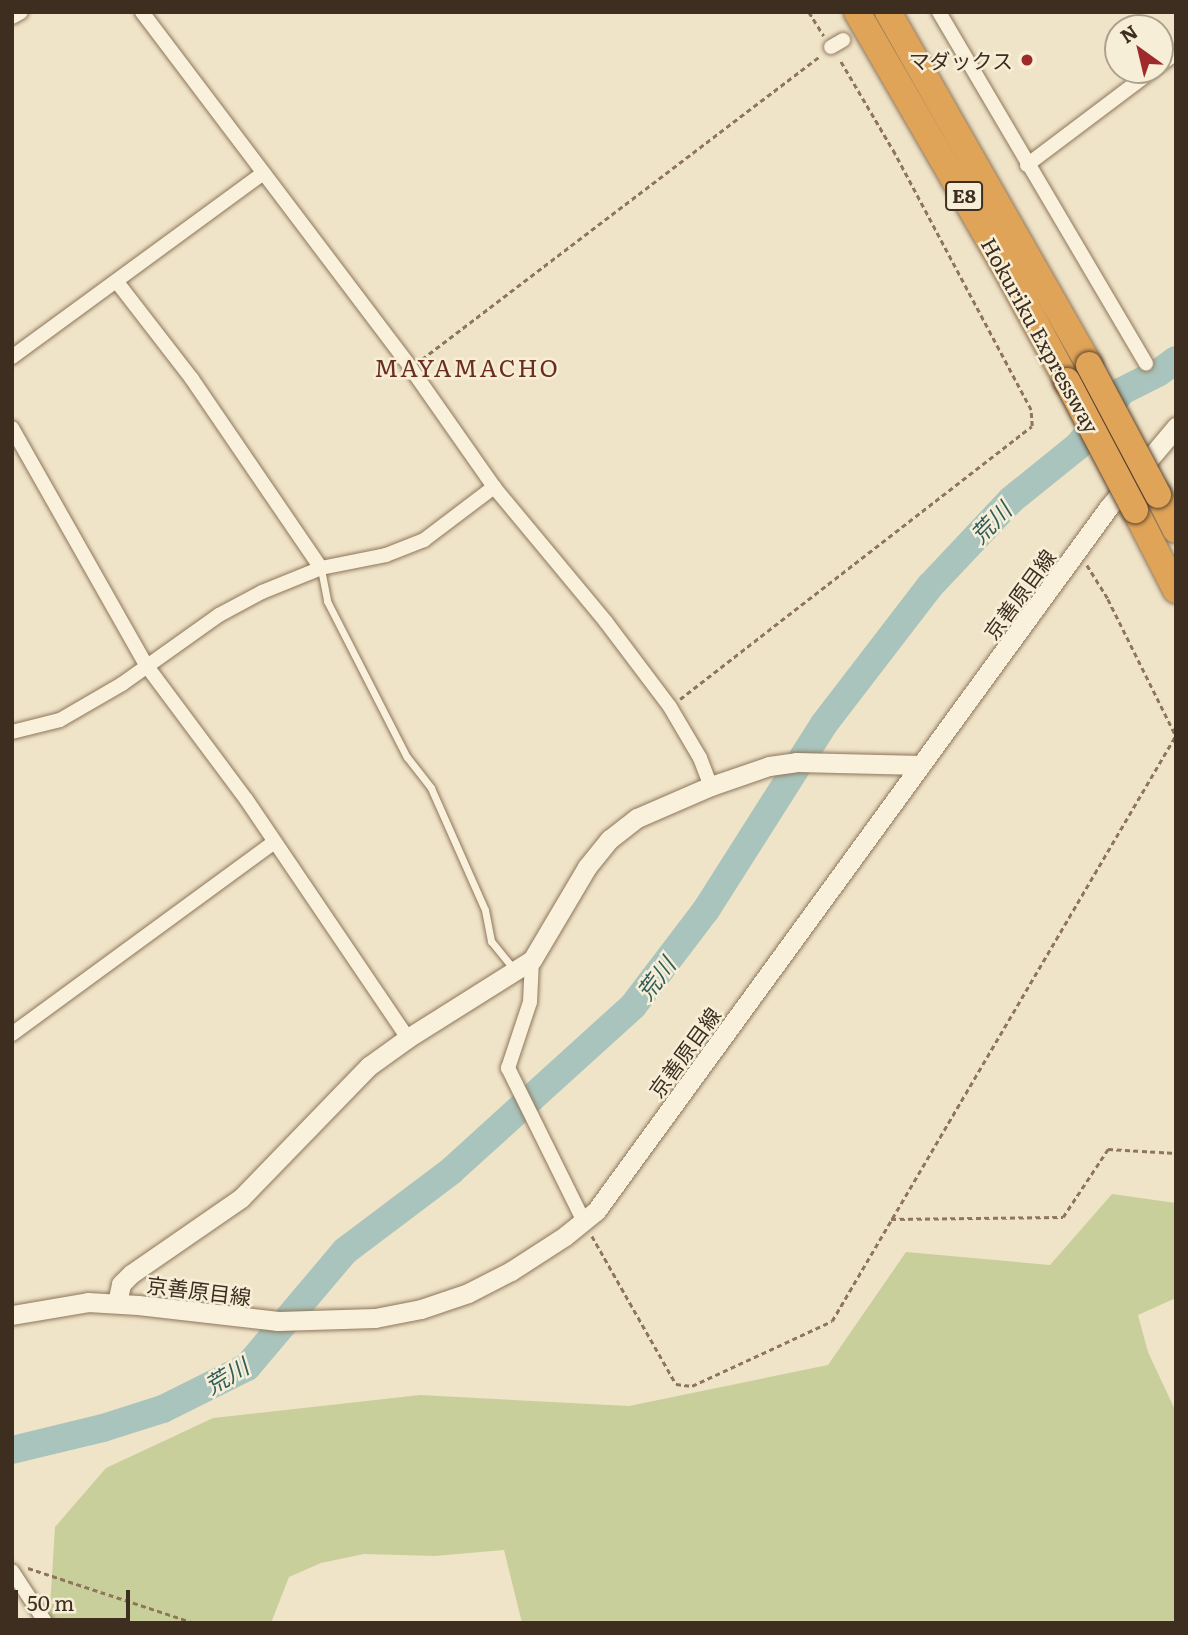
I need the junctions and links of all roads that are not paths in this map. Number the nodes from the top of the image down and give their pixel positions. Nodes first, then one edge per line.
1 (21, 12) edge
2 (142, 12) edge
3 (857, 12) edge
4 (888, 12) edge
5 (939, 12) edge
6 (12, 17) edge
7 (1134, 84) edge
8 (1027, 165) junction
9 (262, 174) junction
10 (117, 282) junction
11 (12, 357) edge
12 (1146, 364) dead end
13 (12, 428) edge
14 (1174, 433) edge
15 (494, 487) junction
16 (1176, 530) edge
17 (321, 568) junction
18 (1176, 590) edge
19 (146, 665) junction
20 (12, 732) edge
21 (921, 765) junction
22 (711, 786) junction
23 (273, 842) junction
24 (532, 960) junction
25 (516, 972) junction
26 (12, 1034) edge
27 (408, 1038) junction
28 (584, 1222) junction
29 (117, 1303) junction
30 (12, 1315) edge
31 (19, 1569) edge
32 (46, 1623) edge

1 - 6 street
2 - 9 street
3 - 18 highway, Hokuriku Expressway / E8, bridge
4 - 16 highway, Hokuriku Expressway / E8, bridge
5 - 8 street
7 - 8 street
8 - 12 street
9 - 10 street
9 - 15 street
10 - 11 street
10 - 17 street
13 - 19 street
14 - 21 main road, 京善原目線
15 - 17 street
15 - 22 street
17 - 19 street
17 - 25 lane
19 - 20 street
19 - 23 street
21 - 22 main road
21 - 28 main road, 京善原目線
22 - 24 main road
23 - 26 street
23 - 27 street
24 - 25 main road
24 - 28 street
25 - 27 main road
27 - 29 main road
28 - 29 main road, 京善原目線
29 - 30 main road, 京善原目線
31 - 32 street

